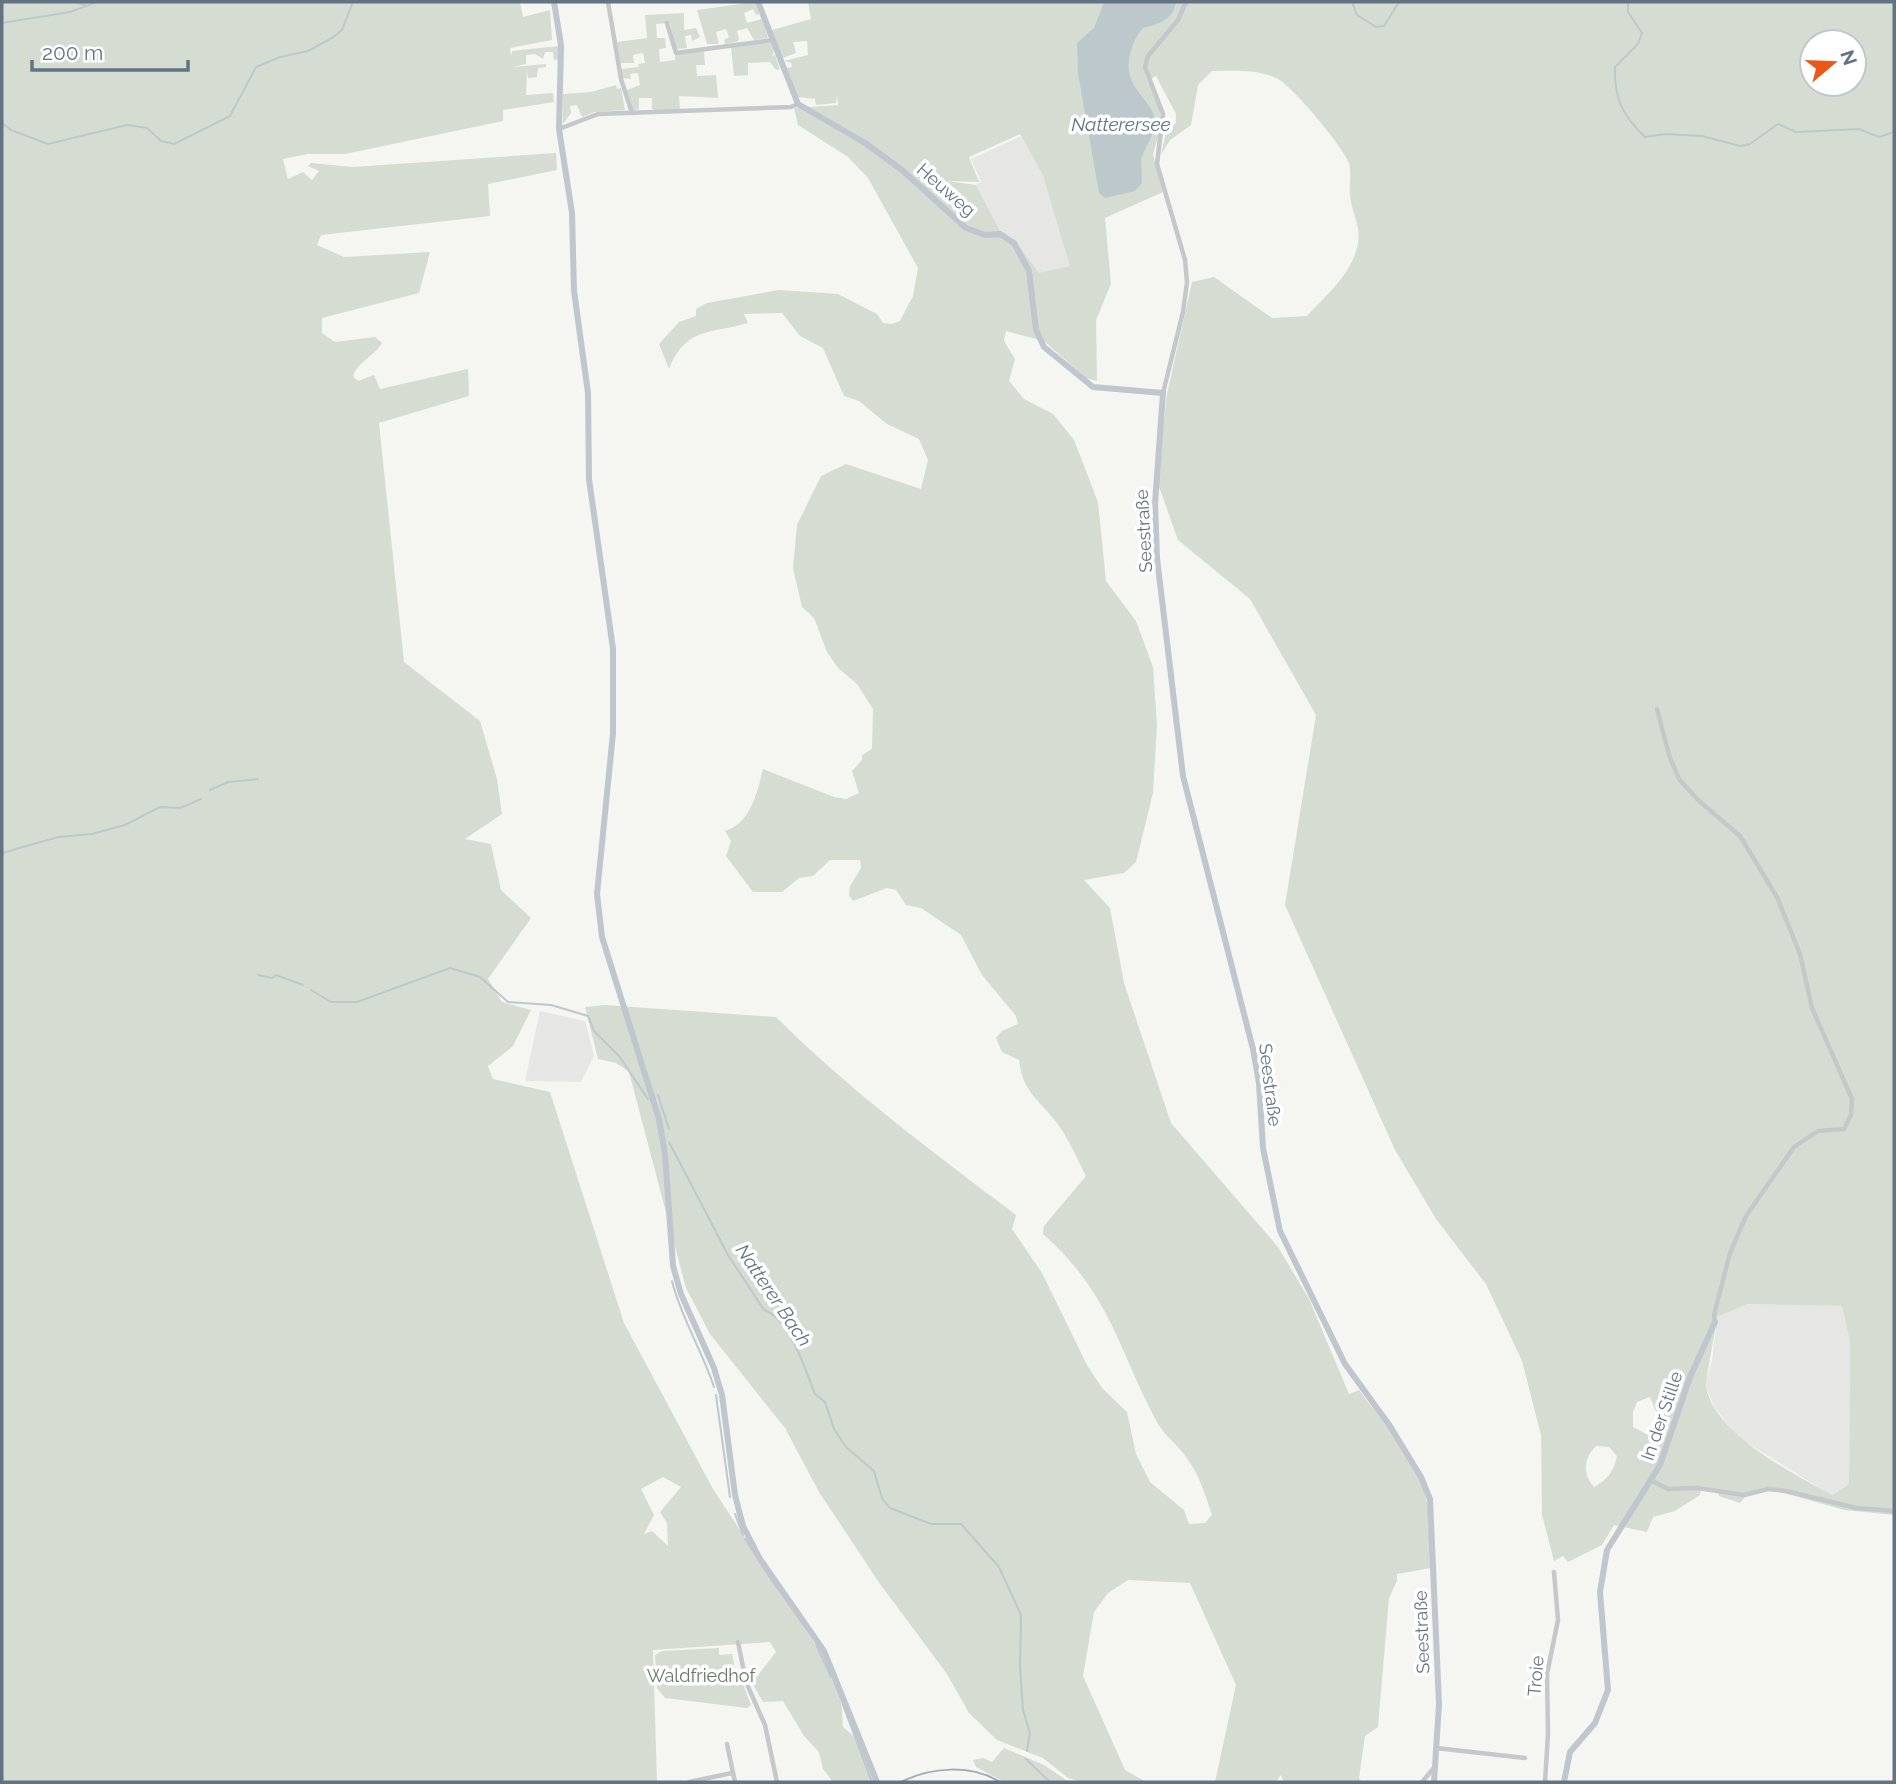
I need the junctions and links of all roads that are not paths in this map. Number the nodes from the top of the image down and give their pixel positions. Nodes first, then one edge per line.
1 (554, 2) edge
2 (608, 2) edge
3 (758, 2) edge
4 (1186, 2) edge
5 (667, 23) dead end
6 (772, 40) junction
7 (798, 104) junction
8 (632, 113) junction
9 (559, 129) junction
10 (1163, 393) junction
11 (1657, 709) dead end
12 (1715, 1322) joint
13 (1652, 1481) junction
14 (1894, 1511) edge
15 (1554, 1572) dead end
16 (738, 1642) dead end
17 (727, 1744) dead end
18 (1435, 1748) junction
19 (1525, 1758) dead end
20 (1433, 1769) junction
21 (733, 1773) junction
22 (689, 1782) edge
23 (734, 1782) edge
24 (777, 1782) edge
25 (877, 1782) edge
26 (1422, 1782) edge
27 (1434, 1782) edge
28 (1545, 1782) edge
29 (1564, 1782) edge

1 - 9 street
2 - 8 street
3 - 6 street
4 - 10 street
5 - 6 street
6 - 7 street
7 - 8 street
7 - 10 street, Heuweg
8 - 9 street
9 - 25 street
10 - 18 street, Seestraße
11 - 12 street
12 - 13 street, In der Stille
13 - 14 street
13 - 29 street, In der Stille
15 - 28 street, Troie
16 - 24 street
17 - 21 street
18 - 19 street
18 - 20 street, Seestraße
20 - 26 street
20 - 27 street, Seestraße
21 - 22 street
21 - 23 street

